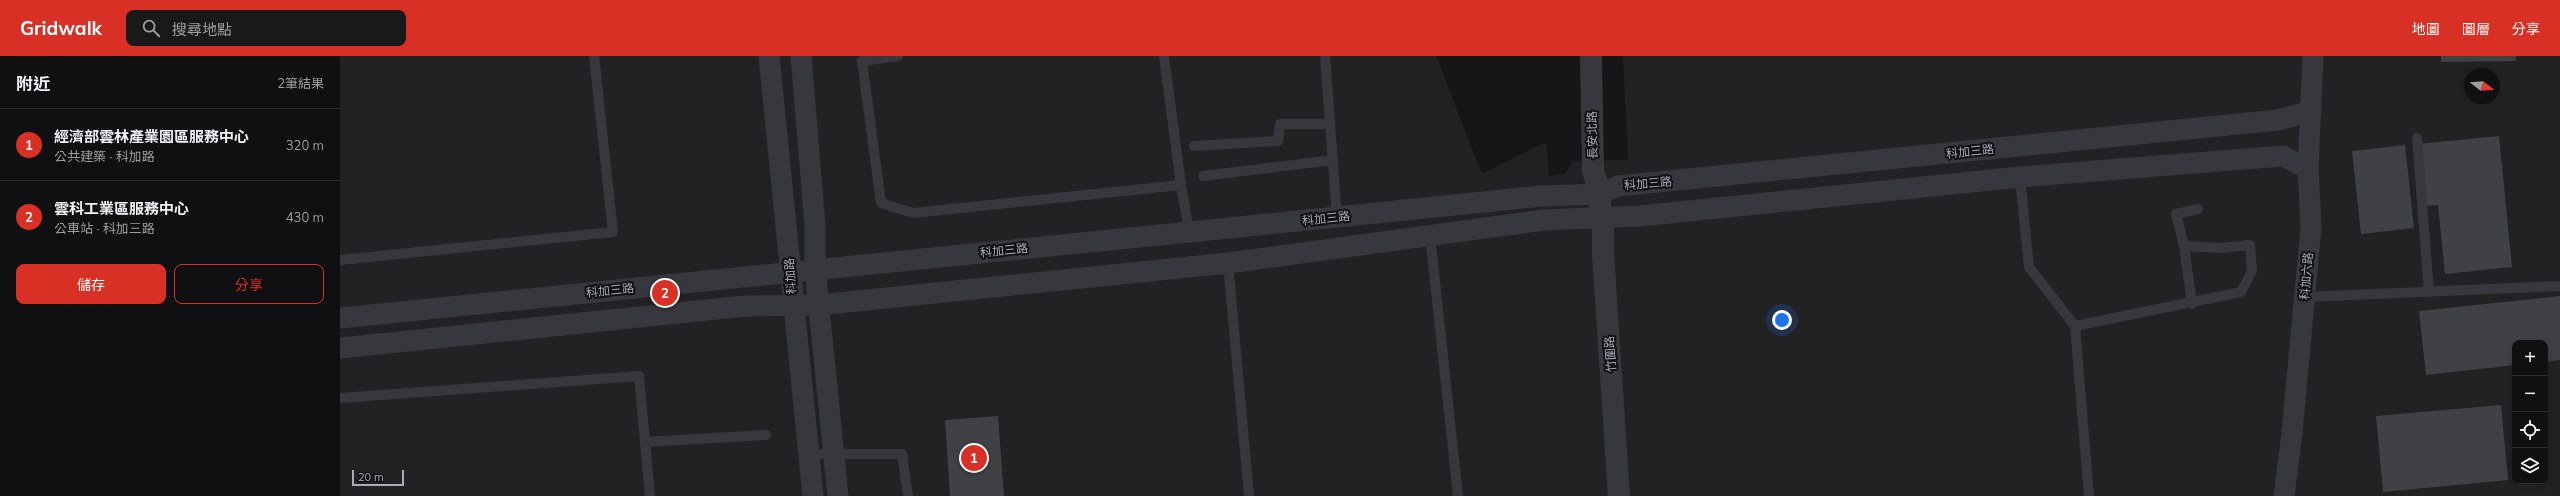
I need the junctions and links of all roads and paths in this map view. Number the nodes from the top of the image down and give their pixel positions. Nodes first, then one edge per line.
1 (594, 56) edge
2 (769, 56) edge
3 (801, 56) edge
4 (898, 56) edge
5 (1164, 56) edge
6 (1325, 56) edge
7 (1591, 56) edge
8 (2313, 56) edge
9 (862, 58) edge
10 (2311, 111) junction
11 (1330, 124) junction
12 (2417, 138) dead end
13 (1194, 146) dead end
14 (1333, 160) junction
15 (2308, 169) junction
16 (1203, 176) dead end
17 (2020, 177) junction
18 (1181, 185) junction
19 (1601, 208) junction
20 (2198, 209) dead end
21 (1337, 216) junction
22 (1189, 231) junction
23 (1430, 235) junction
24 (2184, 246) junction
25 (340, 260) edge
26 (1228, 263) junction
27 (814, 269) junction
28 (790, 271) junction
29 (2560, 286) edge
30 (2429, 292) junction
31 (2305, 297) junction
32 (2192, 304) junction
33 (792, 305) junction
34 (818, 305) junction
35 (340, 318) edge
36 (2075, 326) junction
37 (340, 348) edge
38 (340, 398) edge
39 (766, 435) dead end
40 (645, 442) junction
41 (808, 454) junction
42 (833, 454) junction
43 (650, 496) edge
44 (812, 496) edge
45 (838, 496) edge
46 (908, 496) edge
47 (1249, 496) edge
48 (1458, 496) edge
49 (1619, 496) edge
50 (2089, 496) edge
51 (2284, 496) edge

1 - 25 lane
2 - 28 street, 科加路
3 - 27 street, 科加路
4 - 9 lane
5 - 18 lane
6 - 11 lane
7 - 19 street, 長安北路
8 - 10 street, 科加六路
9 - 18 lane
10 - 15 street, 科加六路
10 - 19 street, 科加三路
11 - 13 lane
11 - 14 lane
12 - 30 lane
14 - 16 lane
14 - 21 lane
15 - 17 street, 科加三路
15 - 31 street, 科加六路
17 - 19 street, 科加三路
17 - 36 lane
18 - 22 lane
19 - 21 street, 科加三路
19 - 23 street, 科加三路
19 - 49 street, 竹圍路
20 - 24 lane
21 - 22 street, 科加三路
22 - 27 street, 科加三路
23 - 26 street, 科加三路
23 - 48 lane
24 - 32 lane
24 - 32 lane
26 - 34 street, 科加三路
26 - 47 lane
27 - 28 street, 科加三路
27 - 34 street, 科加路
28 - 33 street, 科加路
28 - 35 street, 科加三路
29 - 30 lane
30 - 31 lane
31 - 51 street, 科加六路
32 - 36 lane
33 - 34 street, 科加三路
33 - 37 street, 科加三路
33 - 41 street, 科加路
34 - 42 street, 科加路
36 - 50 lane
38 - 40 lane
39 - 40 lane
40 - 43 lane
41 - 42 lane
41 - 44 street, 科加路
42 - 45 street, 科加路
42 - 46 lane

